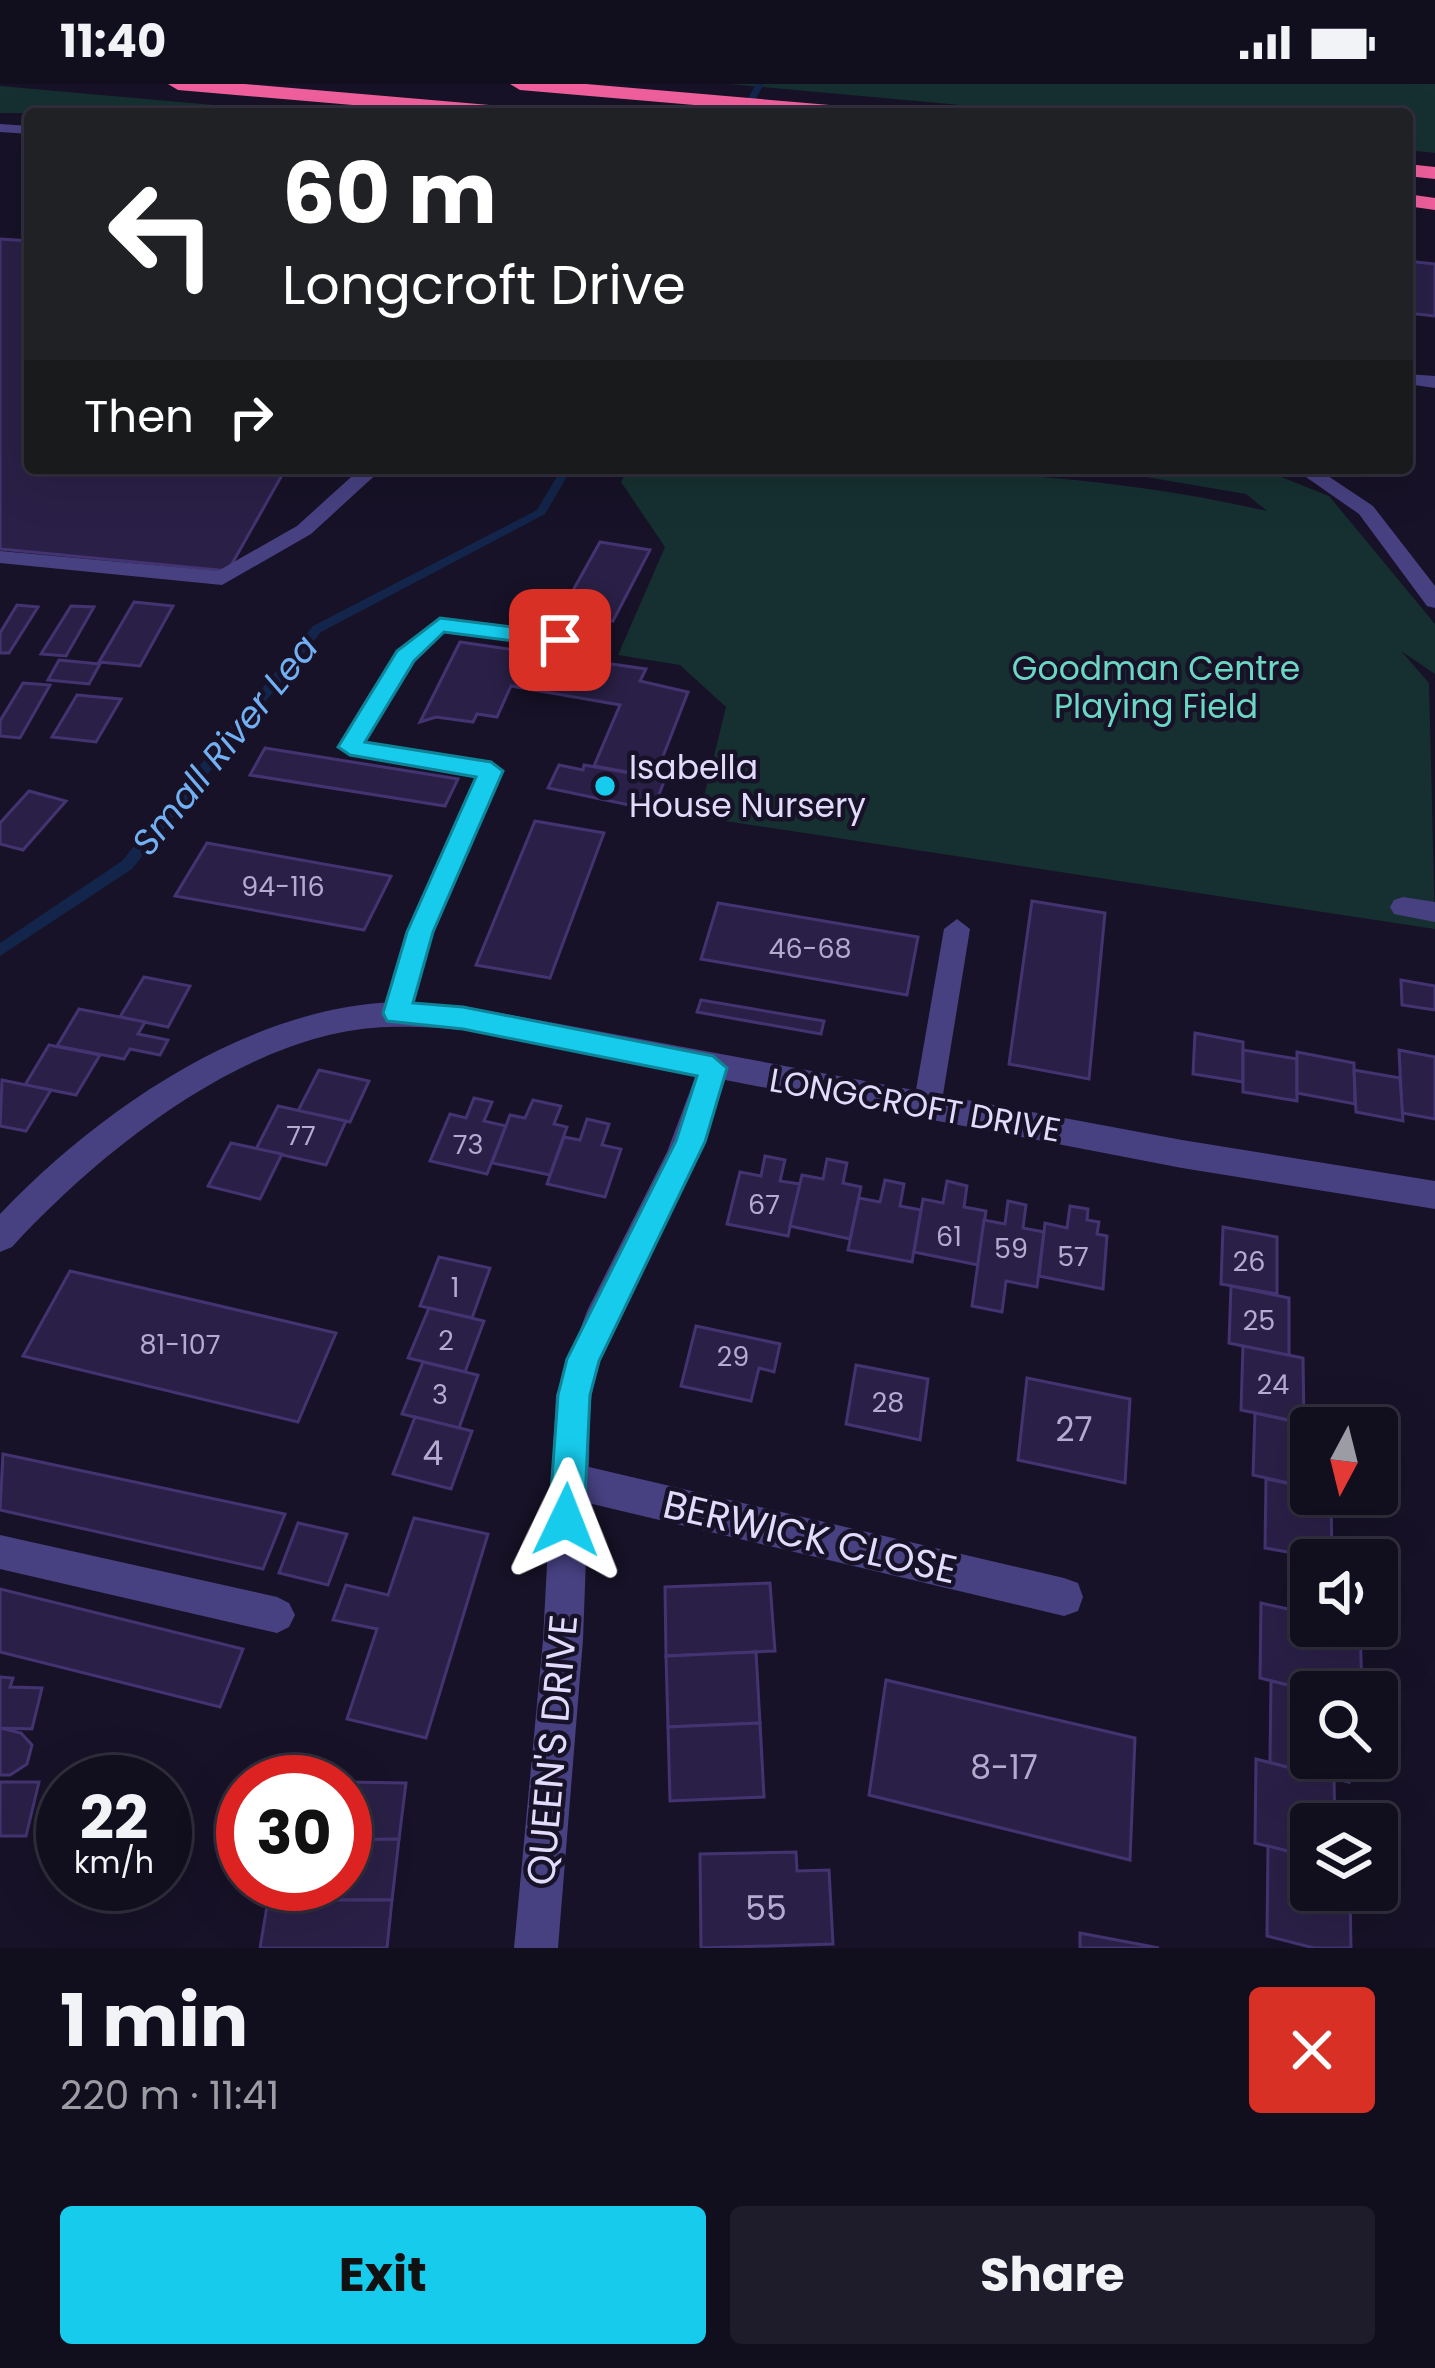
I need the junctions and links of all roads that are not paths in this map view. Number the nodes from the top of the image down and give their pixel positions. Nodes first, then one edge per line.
1 (178, 84) edge
2 (520, 84) edge
3 (456, 108) edge
4 (800, 108) edge
5 (366, 474) edge
6 (1312, 474) edge
7 (0, 557) edge
8 (1435, 601) edge
9 (560, 640) dead end
10 (1403, 907) dead end
11 (1435, 912) edge
12 (957, 929) dead end
13 (396, 1013) junction
14 (713, 1068) junction
15 (927, 1107) junction
16 (1435, 1195) edge
17 (0, 1237) edge
18 (567, 1480) junction
19 (0, 1552) edge
20 (1064, 1597) dead end
21 (277, 1615) dead end
22 (536, 1948) edge

1 - 3 highway
2 - 4 highway
5 - 7 lane
6 - 8 lane
9 - 13 lane
10 - 11 lane
12 - 15 lane
13 - 14 street, LONGCROFT DRIVE
13 - 17 street, LONGCROFT DRIVE
14 - 15 street, LONGCROFT DRIVE
14 - 18 street
15 - 16 street, LONGCROFT DRIVE
18 - 20 street, BERWICK CLOSE
18 - 22 street, QUEEN'S DRIVE
19 - 21 lane

